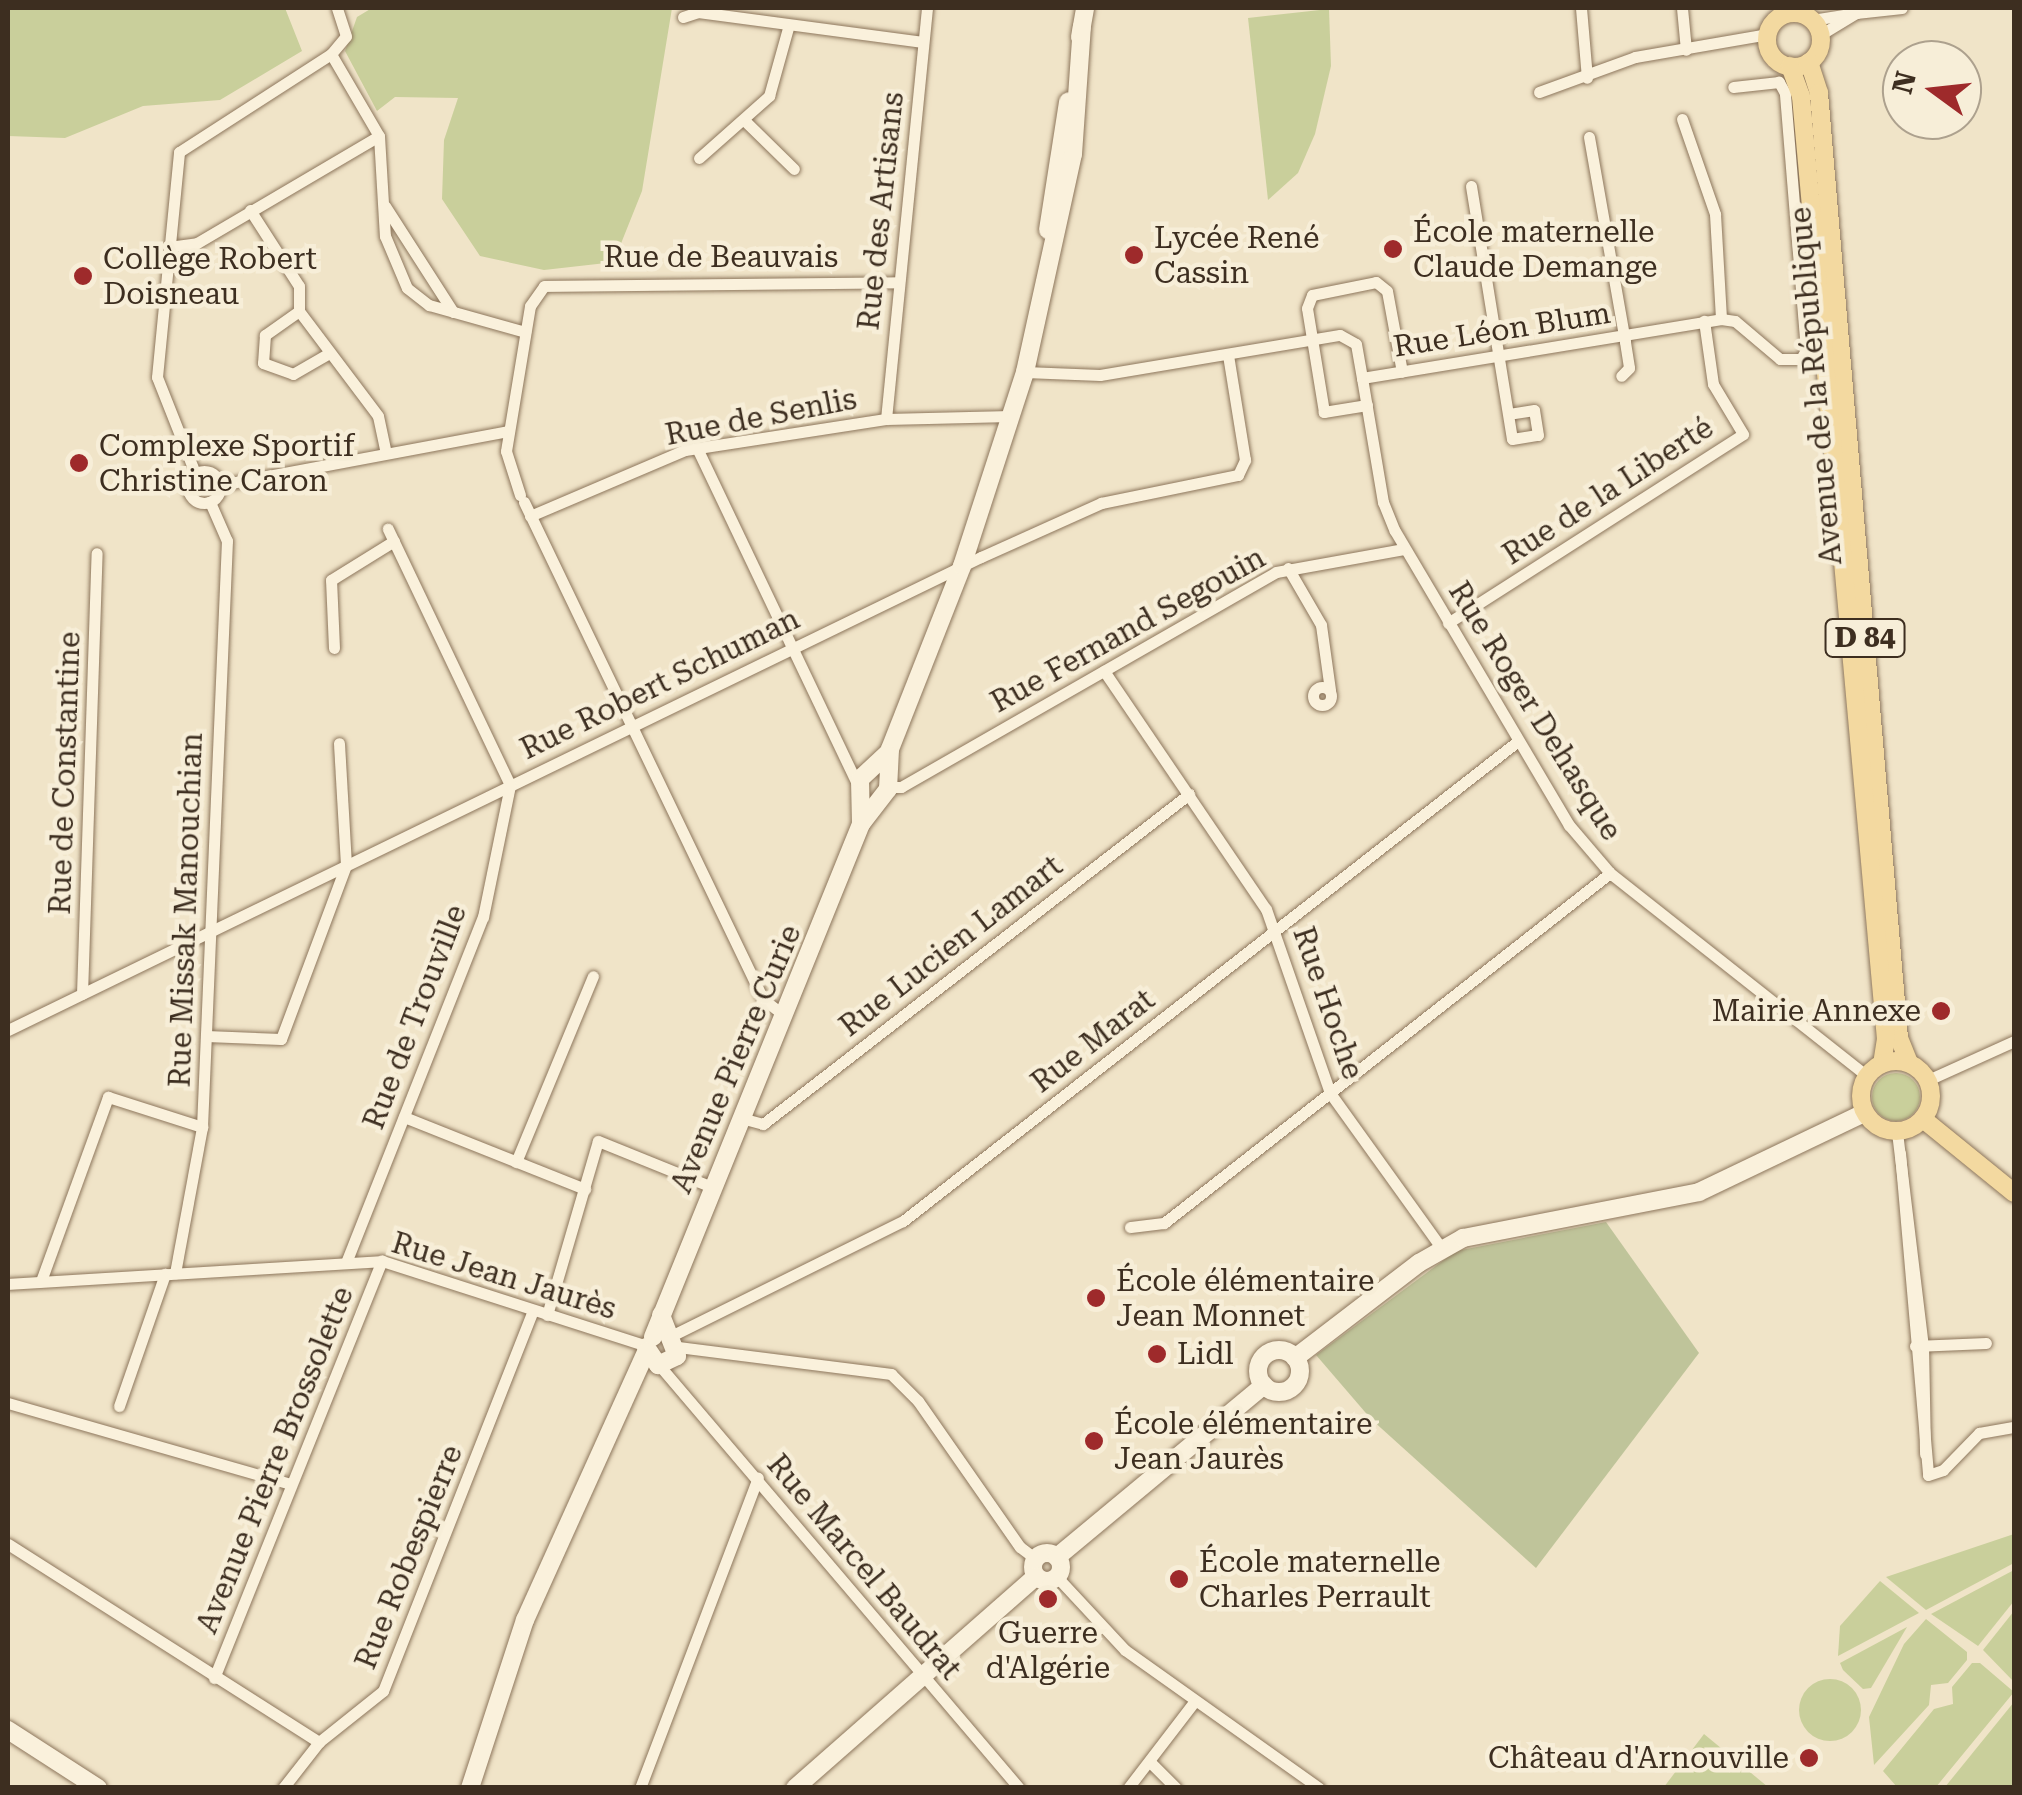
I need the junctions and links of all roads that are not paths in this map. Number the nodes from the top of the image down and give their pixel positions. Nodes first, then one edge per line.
1 (337, 8) edge
2 (926, 8) edge
3 (1581, 8) edge
4 (1682, 8) edge
5 (1902, 8) edge
6 (1785, 11) edge
7 (683, 17) dead end
8 (1083, 17) edge
9 (1813, 20) edge
10 (788, 28) junction
11 (1768, 34) junction
12 (923, 42) junction
13 (1686, 50) junction
14 (332, 54) junction
15 (1800, 64) junction
16 (1587, 78) junction
17 (1733, 87) dead end
18 (1538, 92) dead end
19 (1682, 118) dead end
20 (746, 122) junction
21 (379, 136) junction
22 (1589, 137) dead end
23 (699, 158) dead end
24 (794, 169) dead end
25 (1470, 186) dead end
26 (384, 204) junction
27 (250, 210) junction
28 (169, 247) junction
29 (899, 282) junction
30 (299, 312) junction
31 (453, 312) junction
32 (1722, 319) junction
33 (1704, 322) junction
34 (525, 332) junction
35 (1624, 336) junction
36 (1312, 339) junction
37 (326, 355) junction
38 (1228, 355) junction
39 (1500, 357) junction
40 (1025, 372) junction
41 (1402, 372) junction
42 (1621, 376) dead end
43 (1362, 378) junction
44 (1367, 405) junction
45 (1509, 414) dead end
46 (1011, 416) junction
47 (886, 419) junction
48 (509, 431) junction
49 (697, 448) junction
50 (386, 453) junction
51 (196, 473) junction
52 (220, 485) junction
53 (210, 502) junction
54 (530, 516) junction
55 (1404, 549) junction
56 (97, 552) dead end
57 (962, 566) junction
58 (1288, 568) junction
59 (1448, 622) junction
60 (334, 648) dead end
61 (791, 649) junction
62 (1104, 671) junction
63 (1330, 690) dead end
64 (633, 728) junction
65 (1518, 740) junction
66 (340, 744) dead end
67 (871, 782) junction
68 (510, 785) junction
69 (1188, 794) junction
70 (346, 865) junction
71 (1610, 873) junction
72 (1277, 929) junction
73 (211, 930) junction
74 (593, 976) dead end
75 (82, 994) junction
76 (785, 1016) junction
77 (8, 1030) edge
78 (206, 1036) junction
79 (2014, 1040) edge
80 (1909, 1063) junction
81 (1875, 1070) junction
82 (1928, 1080) junction
83 (1330, 1094) junction
84 (1864, 1113) junction
85 (404, 1117) junction
86 (742, 1118) junction
87 (1923, 1119) junction
88 (202, 1127) junction
89 (1897, 1132) junction
90 (516, 1162) junction
91 (712, 1187) junction
92 (585, 1189) junction
93 (2014, 1193) edge
94 (1130, 1226) dead end
95 (1442, 1248) junction
96 (347, 1260) junction
97 (382, 1261) junction
98 (170, 1274) junction
99 (41, 1280) junction
100 (8, 1284) edge
101 (533, 1311) junction
102 (547, 1315) junction
103 (1986, 1342) dead end
104 (663, 1345) junction
105 (1918, 1346) junction
106 (1296, 1358) junction
107 (1264, 1385) junction
108 (8, 1403) edge
109 (119, 1406) dead end
110 (2014, 1427) edge
111 (758, 1478) junction
112 (291, 1484) junction
113 (8, 1544) edge
114 (1058, 1557) junction
115 (1036, 1567) junction
116 (1057, 1577) junction
117 (921, 1676) junction
118 (214, 1678) junction
119 (1194, 1702) junction
120 (8, 1730) edge
121 (318, 1742) junction
122 (1151, 1763) junction
123 (98, 1788) edge
124 (283, 1788) edge
125 (470, 1788) edge
126 (640, 1788) edge
127 (795, 1788) edge
128 (1019, 1788) edge
129 (1128, 1788) edge
130 (1176, 1788) edge
131 (1319, 1788) edge

1 - 14 street
2 - 12 street, Rue des Artisans
3 - 16 street
4 - 13 street
5 - 9 street
6 - 9 main road
6 - 11 main road
7 - 10 street
8 - 40 main road, Avenue Pierre Curie
9 - 15 main road
10 - 12 street
10 - 20 street
11 - 13 street
11 - 15 main road, D 84
12 - 29 street, Rue des Artisans
13 - 16 street
14 - 21 street
14 - 28 street
15 - 80 main road, Avenue de la République / D 84
15 - 81 main road, Avenue de la République / D 84
16 - 18 street
17 - 32 street
19 - 32 street
20 - 23 street
20 - 24 street
21 - 26 street
21 - 27 street
22 - 35 street
25 - 39 street
26 - 31 street
26 - 31 street
27 - 28 street
27 - 30 street
28 - 51 street
29 - 34 street, Rue de Beauvais
29 - 47 street, Rue des Artisans
30 - 37 street
30 - 37 street
31 - 34 street
32 - 33 street, Rue Léon Blum
33 - 35 street, Rue Léon Blum
33 - 59 street, Rue de la Liberté
34 - 48 street
35 - 39 street, Rue Léon Blum
35 - 42 street
36 - 38 street, Rue Léon Blum
36 - 41 street
36 - 43 street, Rue Léon Blum
36 - 44 street
37 - 50 street
38 - 40 street, Rue Léon Blum
38 - 57 street, Rue Robert Schuman
39 - 41 street, Rue Léon Blum
39 - 45 street
40 - 46 main road, Avenue Pierre Curie
41 - 43 street, Rue Léon Blum
43 - 44 street, Rue Roger Dehasque
44 - 55 street, Rue Roger Dehasque
46 - 47 street, Rue de Senlis
46 - 57 main road, Avenue Pierre Curie
47 - 49 street, Rue de Senlis
48 - 50 street
48 - 54 street
49 - 54 street, Rue de Senlis
49 - 61 street
50 - 52 street
51 - 52 street
51 - 53 street
52 - 53 street
53 - 73 street, Rue Missak Manouchian
54 - 64 street
55 - 58 street, Rue Fernand Segouin
55 - 59 street, Rue Roger Dehasque
56 - 75 street, Rue de Constantine
57 - 61 street, Rue Robert Schuman
57 - 67 main road, Avenue Pierre Curie
58 - 62 street, Rue Fernand Segouin
58 - 63 street
59 - 65 street, Rue Roger Dehasque
60 - 68 street
61 - 64 street, Rue Robert Schuman
61 - 67 street
62 - 67 street, Rue Fernand Segouin
62 - 69 street, Rue Hoche
64 - 68 street, Rue Robert Schuman
64 - 76 street
65 - 71 street, Rue Roger Dehasque
65 - 72 street, Rue Marat
66 - 70 street
67 - 76 main road, Avenue Pierre Curie
68 - 70 street, Rue Robert Schuman
68 - 85 street, Rue de Trouville
69 - 72 street, Rue Hoche
69 - 86 street, Rue Lucien Lamart
70 - 73 street, Rue Robert Schuman
70 - 78 street
71 - 81 street, Rue Roger Dehasque
71 - 83 street
72 - 83 street, Rue Hoche
72 - 104 street, Rue Marat
73 - 75 street, Rue Robert Schuman
73 - 78 street, Rue Missak Manouchian
74 - 90 street
75 - 77 street, Rue Robert Schuman
76 - 86 main road, Avenue Pierre Curie
78 - 88 street, Rue Missak Manouchian
79 - 82 street
80 - 81 main road
80 - 82 main road
81 - 84 main road
82 - 87 main road
83 - 94 street
83 - 95 street, Rue Hoche
84 - 89 main road
84 - 95 main road
85 - 90 street
85 - 96 street, Rue de Trouville
86 - 91 main road, Avenue Pierre Curie
87 - 89 main road
87 - 93 main road
88 - 98 street, Rue Missak Manouchian
88 - 99 street
89 - 105 street
90 - 92 street
91 - 92 street
91 - 104 main road, Avenue Pierre Curie
92 - 102 street
95 - 106 main road
96 - 97 street, Rue Jean Jaurès
96 - 98 street, Rue Jean Jaurès
97 - 101 street, Rue Jean Jaurès
97 - 112 street, Avenue Pierre Brossolette
98 - 99 street, Rue Jean Jaurès
98 - 109 street
99 - 100 street, Rue Jean Jaurès
101 - 102 street, Rue Jean Jaurès
101 - 121 street, Rue Robespierre
102 - 104 street, Rue Jean Jaurès
103 - 105 street
104 - 111 street, Rue Marcel Baudrat
104 - 115 street, Rue Jean Jaurès
104 - 125 main road
105 - 110 street
106 - 107 main road
106 - 107 main road
107 - 114 main road
108 - 112 street
111 - 117 street, Rue Marcel Baudrat
111 - 126 street
112 - 118 street, Avenue Pierre Brossolette
113 - 118 street
114 - 115 main road
114 - 116 main road
115 - 116 main road
115 - 117 main road
116 - 119 street
117 - 127 main road
117 - 128 street, Rue Marcel Baudrat
118 - 121 street
119 - 122 street
119 - 131 street
120 - 123 main road
121 - 124 street, Rue Robespierre
122 - 129 street
122 - 130 street

